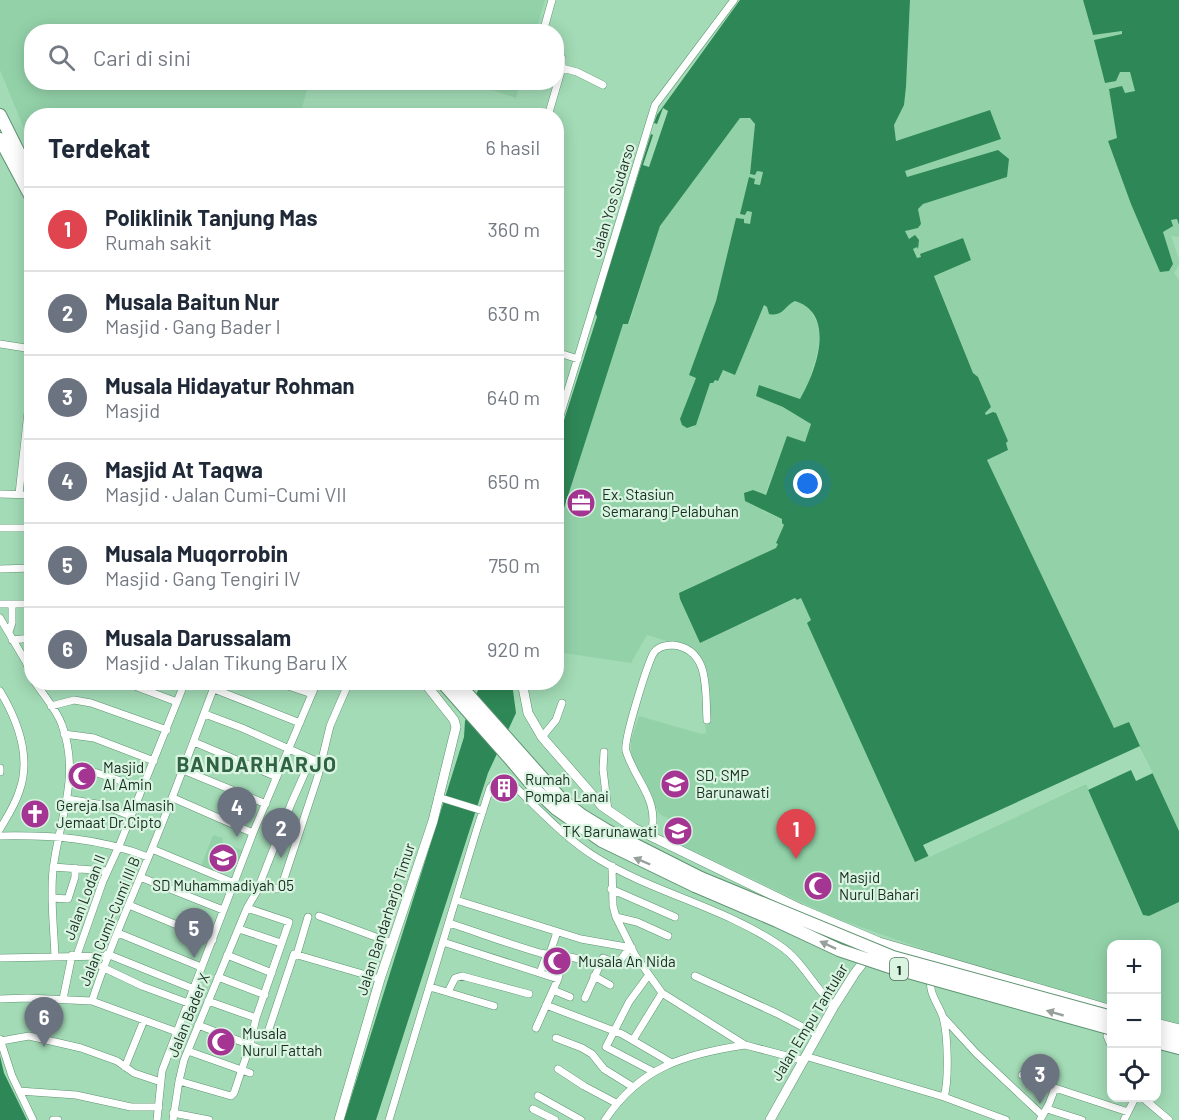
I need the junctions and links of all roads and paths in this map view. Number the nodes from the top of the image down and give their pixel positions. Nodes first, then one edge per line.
1 (552, 0) edge
2 (734, 0) edge
3 (545, 24) edge
4 (564, 69) edge
5 (603, 84) dead end
6 (556, 90) edge
7 (550, 108) edge
8 (0, 115) edge
9 (0, 139) edge
10 (24, 163) edge
11 (24, 184) edge
12 (0, 345) edge
13 (24, 348) edge
14 (564, 355) edge
15 (578, 359) junction
16 (564, 404) edge
17 (24, 449) edge
18 (0, 494) edge
19 (19, 494) junction
20 (24, 494) edge
21 (0, 528) edge
22 (24, 528) edge
23 (24, 568) edge
24 (0, 569) edge
25 (24, 603) edge
26 (0, 604) edge
27 (12, 604) junction
28 (0, 618) edge
29 (10, 636) junction
30 (24, 637) edge
31 (24, 659) edge
32 (40, 690) edge
33 (145, 690) edge
34 (182, 690) edge
35 (214, 690) edge
36 (224, 690) edge
37 (300, 690) edge
38 (314, 690) edge
39 (346, 690) edge
40 (430, 690) edge
41 (459, 690) edge
42 (524, 690) edge
43 (0, 691) edge
44 (312, 694) junction
45 (177, 702) junction
46 (3, 703) edge
47 (562, 703) dead end
48 (51, 706) junction
49 (205, 714) junction
50 (707, 720) dead end
51 (300, 723) junction
52 (167, 730) junction
53 (64, 734) junction
54 (542, 737) junction
55 (194, 742) junction
56 (289, 749) junction
57 (604, 752) dead end
58 (311, 759) junction
59 (154, 761) junction
60 (320, 763) junction
61 (70, 769) junction
62 (183, 770) junction
63 (277, 777) junction
64 (142, 788) junction
65 (172, 798) junction
66 (440, 798) junction
67 (67, 799) junction
68 (266, 804) junction
69 (480, 811) junction
70 (608, 811) junction
71 (131, 816) junction
72 (0, 830) edge
73 (253, 833) junction
74 (0, 836) edge
75 (60, 837) junction
76 (651, 837) junction
77 (119, 846) junction
78 (152, 849) junction
79 (148, 857) junction
80 (612, 866) junction
81 (53, 867) junction
82 (75, 868) junction
83 (107, 871) junction
84 (140, 877) junction
85 (698, 882) junction
86 (234, 883) junction
87 (260, 883) junction
88 (611, 889) junction
89 (52, 898) junction
90 (456, 900) junction
91 (129, 904) junction
92 (247, 908) junction
93 (223, 910) junction
94 (308, 916) dead end
95 (319, 916) dead end
96 (616, 917) junction
97 (675, 917) dead end
98 (449, 923) junction
99 (239, 929) junction
100 (556, 932) junction
101 (118, 933) junction
102 (668, 936) dead end
103 (213, 940) junction
104 (443, 942) junction
105 (879, 942) junction
106 (281, 943) junction
107 (392, 943) junction
108 (631, 948) junction
109 (297, 954) junction
110 (549, 954) junction
111 (75, 955) junction
112 (107, 955) junction
113 (227, 955) junction
114 (564, 956) junction
115 (56, 957) junction
116 (934, 957) junction
117 (0, 958) edge
118 (582, 960) dead end
119 (102, 967) junction
120 (201, 967) junction
121 (272, 973) junction
122 (540, 973) junction
123 (594, 976) junction
124 (648, 976) junction
125 (695, 976) dead end
126 (218, 977) junction
127 (380, 979) junction
128 (558, 979) junction
129 (610, 985) dead end
130 (430, 987) junction
131 (194, 988) junction
132 (553, 990) junction
133 (448, 992) junction
134 (662, 993) junction
135 (529, 994) dead end
136 (265, 995) junction
137 (570, 997) dead end
138 (585, 998) dead end
139 (0, 999) edge
140 (63, 999) junction
141 (92, 1001) junction
142 (208, 1001) junction
143 (188, 1003) junction
144 (546, 1005) junction
145 (494, 1006) dead end
146 (834, 1006) junction
147 (1107, 1011) edge
148 (1107, 1012) edge
149 (943, 1017) junction
150 (256, 1018) junction
151 (144, 1020) junction
152 (1161, 1024) edge
153 (198, 1025) junction
154 (536, 1028) dead end
155 (1107, 1028) edge
156 (269, 1029) dead end
157 (1179, 1029) edge
158 (615, 1031) junction
159 (1161, 1031) edge
160 (177, 1032) junction
161 (818, 1035) junction
162 (1179, 1036) edge
163 (556, 1038) dead end
164 (0, 1040) edge
165 (633, 1040) junction
166 (1161, 1043) edge
167 (250, 1045) junction
168 (745, 1045) junction
169 (1179, 1048) edge
170 (188, 1052) junction
171 (268, 1052) dead end
172 (804, 1058) junction
173 (670, 1062) junction
174 (125, 1067) junction
175 (558, 1069) dead end
176 (241, 1070) junction
177 (652, 1071) junction
178 (250, 1074) dead end
179 (1022, 1075) dead end
180 (178, 1081) junction
181 (161, 1082) junction
182 (633, 1087) junction
183 (1055, 1088) junction
184 (19, 1091) junction
185 (538, 1096) dead end
186 (944, 1098) junction
187 (1133, 1102) edge
188 (1148, 1102) edge
189 (616, 1103) junction
190 (159, 1107) junction
191 (533, 1109) dead end
192 (1128, 1112) junction
193 (1043, 1115) edge
194 (173, 1117) edge
195 (33, 1120) edge
196 (53, 1120) edge
197 (58, 1120) edge
198 (157, 1120) edge
199 (209, 1120) edge
200 (339, 1120) edge
201 (389, 1120) edge
202 (555, 1120) edge
203 (581, 1120) edge
204 (605, 1120) edge
205 (770, 1120) edge
206 (1006, 1120) edge
207 (1082, 1120) edge
208 (1124, 1120) edge
209 (1169, 1120) edge

1 - 3 street
2 - 15 street, Jalan Yos Sudarso
4 - 5 street
6 - 7 street
8 - 10 highway
9 - 11 highway
12 - 13 street
14 - 15 street
15 - 16 street, Jalan Yos Sudarso
17 - 19 street
18 - 19 street
19 - 20 street
21 - 22 street
23 - 24 street
25 - 27 street
26 - 27 street
27 - 29 street
28 - 29 street
29 - 30 street
29 - 31 street
32 - 48 street
33 - 45 street
34 - 45 street, Jalan Lodan II
35 - 49 street, Jalan Cumi-Cumi III B
36 - 51 street
37 - 44 street
38 - 44 street
39 - 60 street
40 - 66 street, Jalan Bandarharjo Timur
41 - 85 highway, 1
42 - 54 street
43 - 46 street
44 - 51 street
45 - 52 street, Jalan Lodan II
46 - 72 street
47 - 54 street
48 - 52 street
48 - 53 street
49 - 55 street, Jalan Cumi-Cumi III B
49 - 56 street
50 - 76 street
51 - 56 street
52 - 59 street, Jalan Lodan II
53 - 59 street
53 - 61 street
54 - 70 street
55 - 62 street, Jalan Cumi-Cumi III B
55 - 63 street
56 - 58 street
56 - 63 street
57 - 70 street
58 - 60 street
58 - 87 street, Jalan Bader X
59 - 64 street, Jalan Lodan II
60 - 87 street
61 - 64 street
61 - 67 street
62 - 65 street, Jalan Cumi-Cumi III B
62 - 68 street
63 - 68 street
64 - 71 street, Jalan Lodan II
65 - 73 street
65 - 78 street, Jalan Cumi-Cumi III B
66 - 69 street
66 - 107 street, Jalan Bandarharjo Timur
67 - 71 street
67 - 75 street
68 - 73 street
69 - 80 street
69 - 90 street
70 - 76 street
71 - 77 street, Jalan Lodan II
73 - 86 street
74 - 75 street
75 - 77 street
75 - 81 street
76 - 105 street
77 - 79 street
77 - 83 street, Jalan Lodan II
78 - 79 street, Jalan Cumi-Cumi III B
78 - 86 street
79 - 84 street, Jalan Cumi-Cumi III B
80 - 88 street
80 - 146 street
81 - 82 street
81 - 89 street
82 - 83 street
82 - 89 street
83 - 111 street, Jalan Lodan II
84 - 91 street, Jalan Cumi-Cumi III B
84 - 93 street
85 - 148 highway, 1, bridge
155 -> 85 highway, 1, bridge
86 - 93 street
87 - 92 street, Jalan Bader X
88 - 96 street
88 - 97 street
89 - 115 street
90 - 98 street
90 - 100 street
91 - 101 street, Jalan Cumi-Cumi III B
91 - 103 street
92 - 99 street, Jalan Bader X
92 - 106 street
93 - 103 street
94 - 109 street
95 - 107 street
96 - 102 street
96 - 108 street
98 - 104 street
98 - 110 street
99 - 106 street
99 - 113 street, Jalan Bader X
100 - 108 street
100 - 110 street
101 - 112 street, Jalan Cumi-Cumi III B
101 - 120 street
103 - 120 street
104 - 122 street
104 - 130 street
105 - 116 street
105 - 146 street, Jalan Empu Tantular
106 - 121 street
107 - 127 street, Jalan Bandarharjo Timur
108 - 123 street
108 - 124 street
109 - 127 street
109 - 156 street
110 - 114 street
110 - 122 street
111 - 112 street
111 - 115 street
111 - 140 street, Jalan Lodan II
112 - 119 street, Jalan Cumi-Cumi III B
112 - 131 street
113 - 121 street
113 - 126 street, Jalan Bader X
114 - 118 street
114 - 128 street
115 - 117 street
116 - 147 street
116 - 149 street
119 - 141 street, Jalan Cumi-Cumi III B
119 - 143 street
120 - 131 street
121 - 136 street
122 - 128 street
123 - 129 street
123 - 138 street
124 - 134 street
124 - 158 street
125 - 161 street
126 - 136 street
126 - 142 street, Jalan Bader X
127 - 200 street, Jalan Bandarharjo Timur
128 - 132 street
130 - 133 street
130 - 201 street
131 - 143 street
132 - 137 street
132 - 144 street
133 - 135 street
133 - 145 street
134 - 165 street
134 - 168 street
136 - 150 street
139 - 140 street
140 - 141 street
141 - 151 street
142 - 150 street
142 - 153 street, Jalan Bader X
143 - 160 street
144 - 154 street
144 - 158 street
146 - 161 street, Jalan Empu Tantular
149 - 186 street
149 - 193 street
150 - 167 street
151 - 160 street
151 - 174 street
152 - 157 street
153 - 167 street
153 - 170 street, Jalan Bader X
158 - 165 street
158 - 177 street
159 - 162 highway
160 - 181 street
161 - 172 street, Jalan Empu Tantular
163 - 182 street
164 - 174 street
164 - 184 street
165 - 173 street
166 - 169 highway
167 - 171 street
167 - 176 street
168 - 172 street
168 - 173 street
170 - 176 street
170 - 180 street, Jalan Bader X
172 - 186 street
172 - 205 street, Jalan Empu Tantular
173 - 177 street
174 - 181 street
175 - 189 street
176 - 178 street
176 - 180 street
177 - 182 street
179 - 183 street
180 - 194 street, Jalan Bader X
181 - 190 street
182 - 189 street
183 - 192 street
183 - 193 street
184 - 190 street
184 - 195 street
185 - 203 street
186 - 206 street
187 - 192 street
188 - 209 street
189 - 204 street
190 - 198 street
191 - 202 street
192 - 208 street
193 - 207 street
194 - 199 street
196 - 197 street

